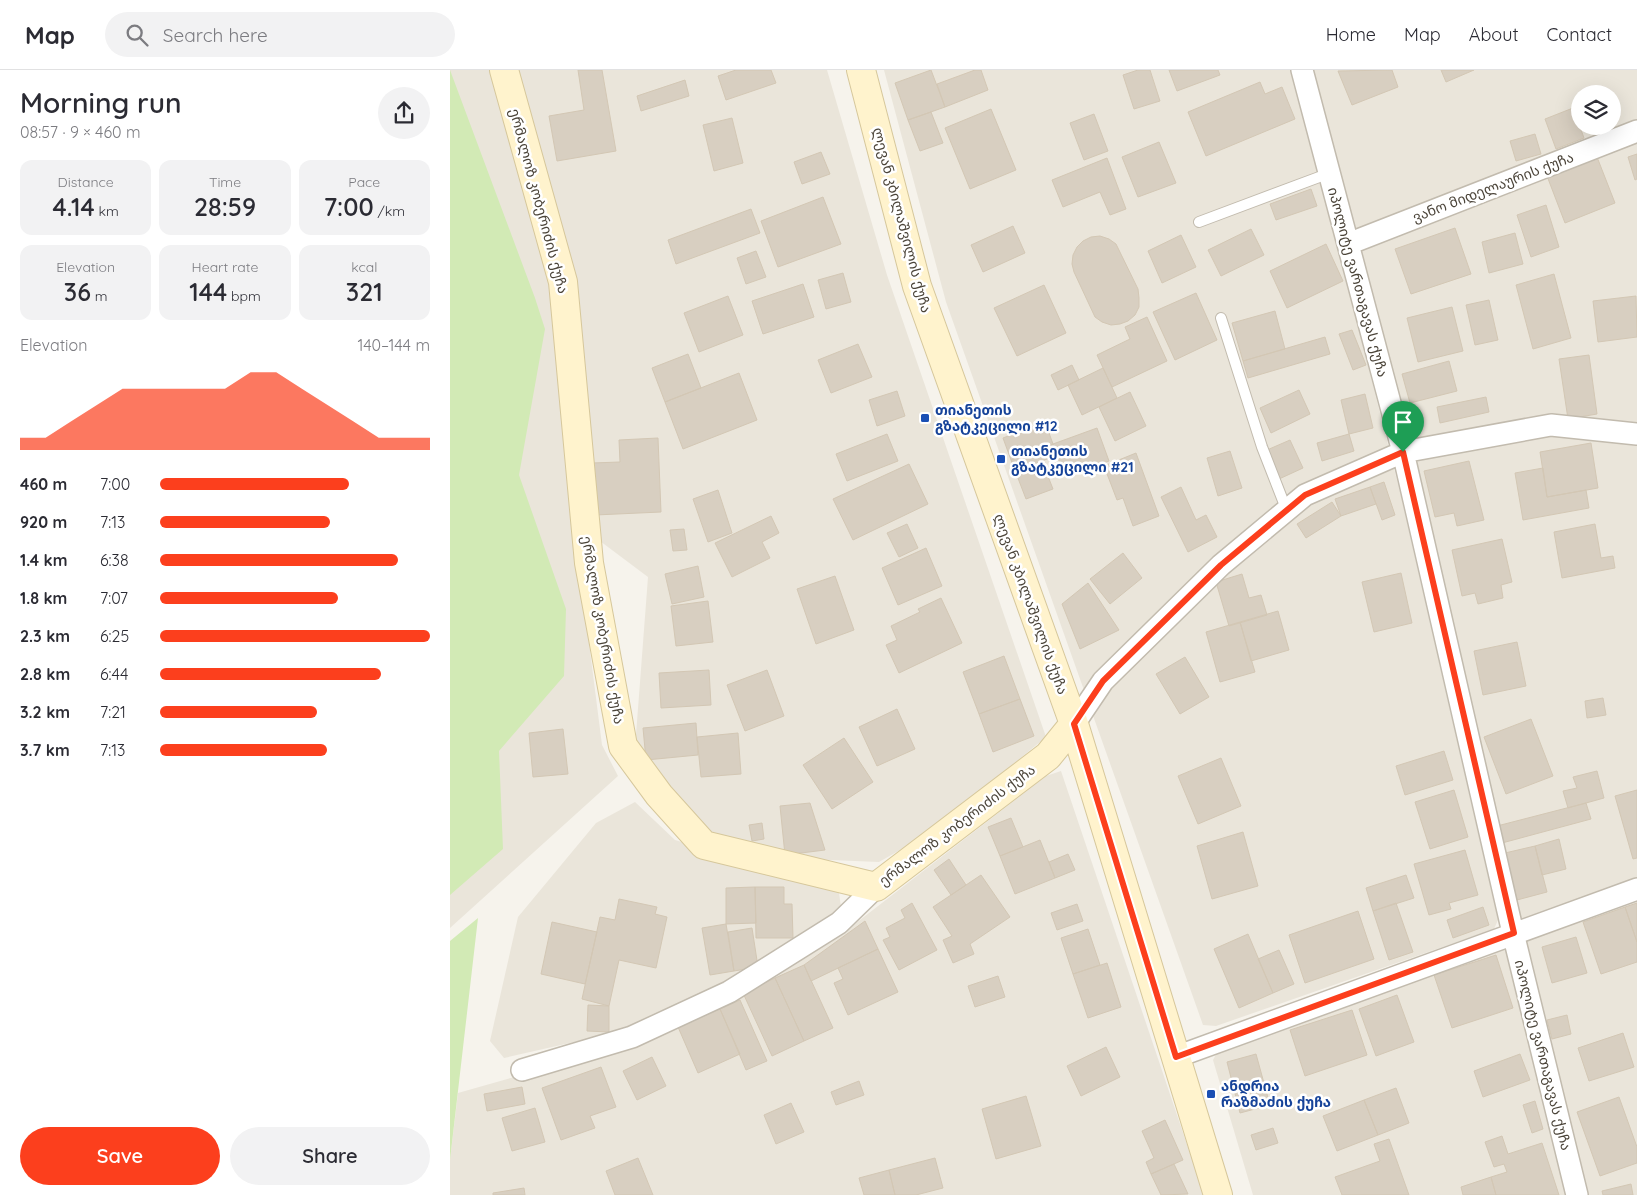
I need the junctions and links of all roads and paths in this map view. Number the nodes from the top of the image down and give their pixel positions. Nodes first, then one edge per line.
1 (504, 70) edge
2 (861, 70) edge
3 (1302, 70) edge
4 (1637, 131) edge
5 (1330, 173) junction
6 (1199, 222) dead end
7 (1348, 244) junction
8 (1221, 318) dead end
9 (1637, 434) edge
10 (1403, 452) junction
11 (1287, 511) junction
12 (1074, 724) junction
13 (876, 887) junction
14 (1637, 889) edge
15 (1514, 933) junction
16 (1176, 1057) junction
17 (522, 1070) dead end
18 (1218, 1195) edge
19 (1576, 1195) edge

1 - 13 street, ერმალოზ კობერიძის ქუჩა
2 - 12 street, ლევან კბილაშვილის ქუჩა
3 - 5 street, იპოლიტე ვართაგავას ქუჩა
4 - 7 street, ვანო მიდელაურის ქუჩა
5 - 6 lane
5 - 7 street, იპოლიტე ვართაგავას ქუჩა
7 - 10 street, იპოლიტე ვართაგავას ქუჩა
8 - 11 lane
9 - 10 street, ერმალოზ კობერიძის ქუჩა
10 - 11 street, ერმალოზ კობერიძის ქუჩა
10 - 15 street, იპოლიტე ვართაგავას ქუჩა
11 - 12 street, ერმალოზ კობერიძის ქუჩა
12 - 13 street, ერმალოზ კობერიძის ქუჩა
12 - 16 street, ლევან კბილაშვილის ქუჩა
13 - 17 street
14 - 15 street
15 - 16 street
15 - 19 street, იპოლიტე ვართაგავას ქუჩა
16 - 18 street, ლევან კბილაშვილის ქუჩა

